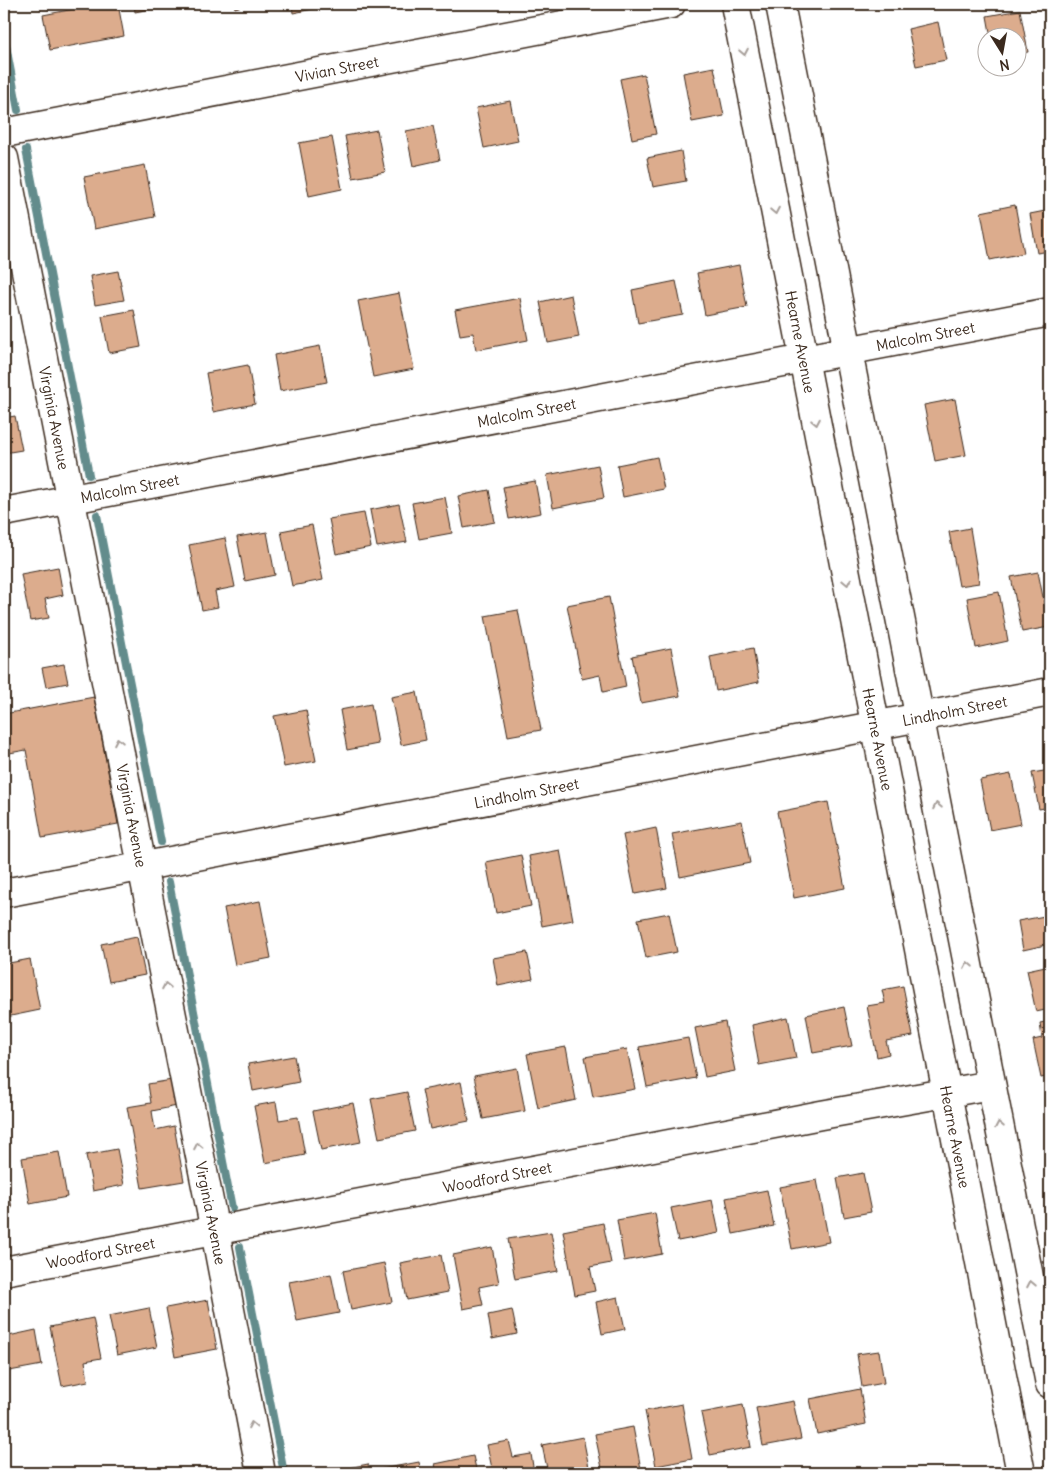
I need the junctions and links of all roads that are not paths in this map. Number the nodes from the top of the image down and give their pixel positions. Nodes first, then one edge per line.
1 (671, 4) edge
2 (735, 4) edge
3 (780, 4) edge
4 (4, 133) edge
5 (4, 158) edge
6 (1050, 312) edge
7 (848, 350) junction
8 (804, 358) junction
9 (71, 499) junction
10 (4, 512) edge
11 (1050, 692) edge
12 (919, 716) junction
13 (875, 724) junction
14 (142, 866) junction
15 (4, 892) edge
16 (991, 1085) junction
17 (947, 1092) junction
18 (215, 1231) junction
19 (4, 1271) edge
20 (1050, 1384) edge
21 (262, 1473) edge
22 (1021, 1473) edge

1 - 4 street, Vivian Street
2 -> 8 street, Hearne Avenue
3 - 7 street
5 - 9 street, Virginia Avenue
6 - 7 street, Malcolm Street
7 - 8 street, Malcolm Street
7 - 12 street
8 - 9 street, Malcolm Street
8 -> 13 street, Hearne Avenue
9 - 10 street, Malcolm Street
14 -> 9 street, Virginia Avenue
11 - 12 street, Lindholm Street
12 - 13 street, Lindholm Street
16 -> 12 street
13 - 14 street, Lindholm Street
13 - 17 street, Hearne Avenue
14 - 15 street, Lindholm Street
18 -> 14 street, Virginia Avenue
16 - 17 street, Woodford Street
20 -> 16 street
17 - 18 street, Woodford Street
17 - 22 street, Hearne Avenue
18 - 19 street, Woodford Street
21 -> 18 street, Virginia Avenue

